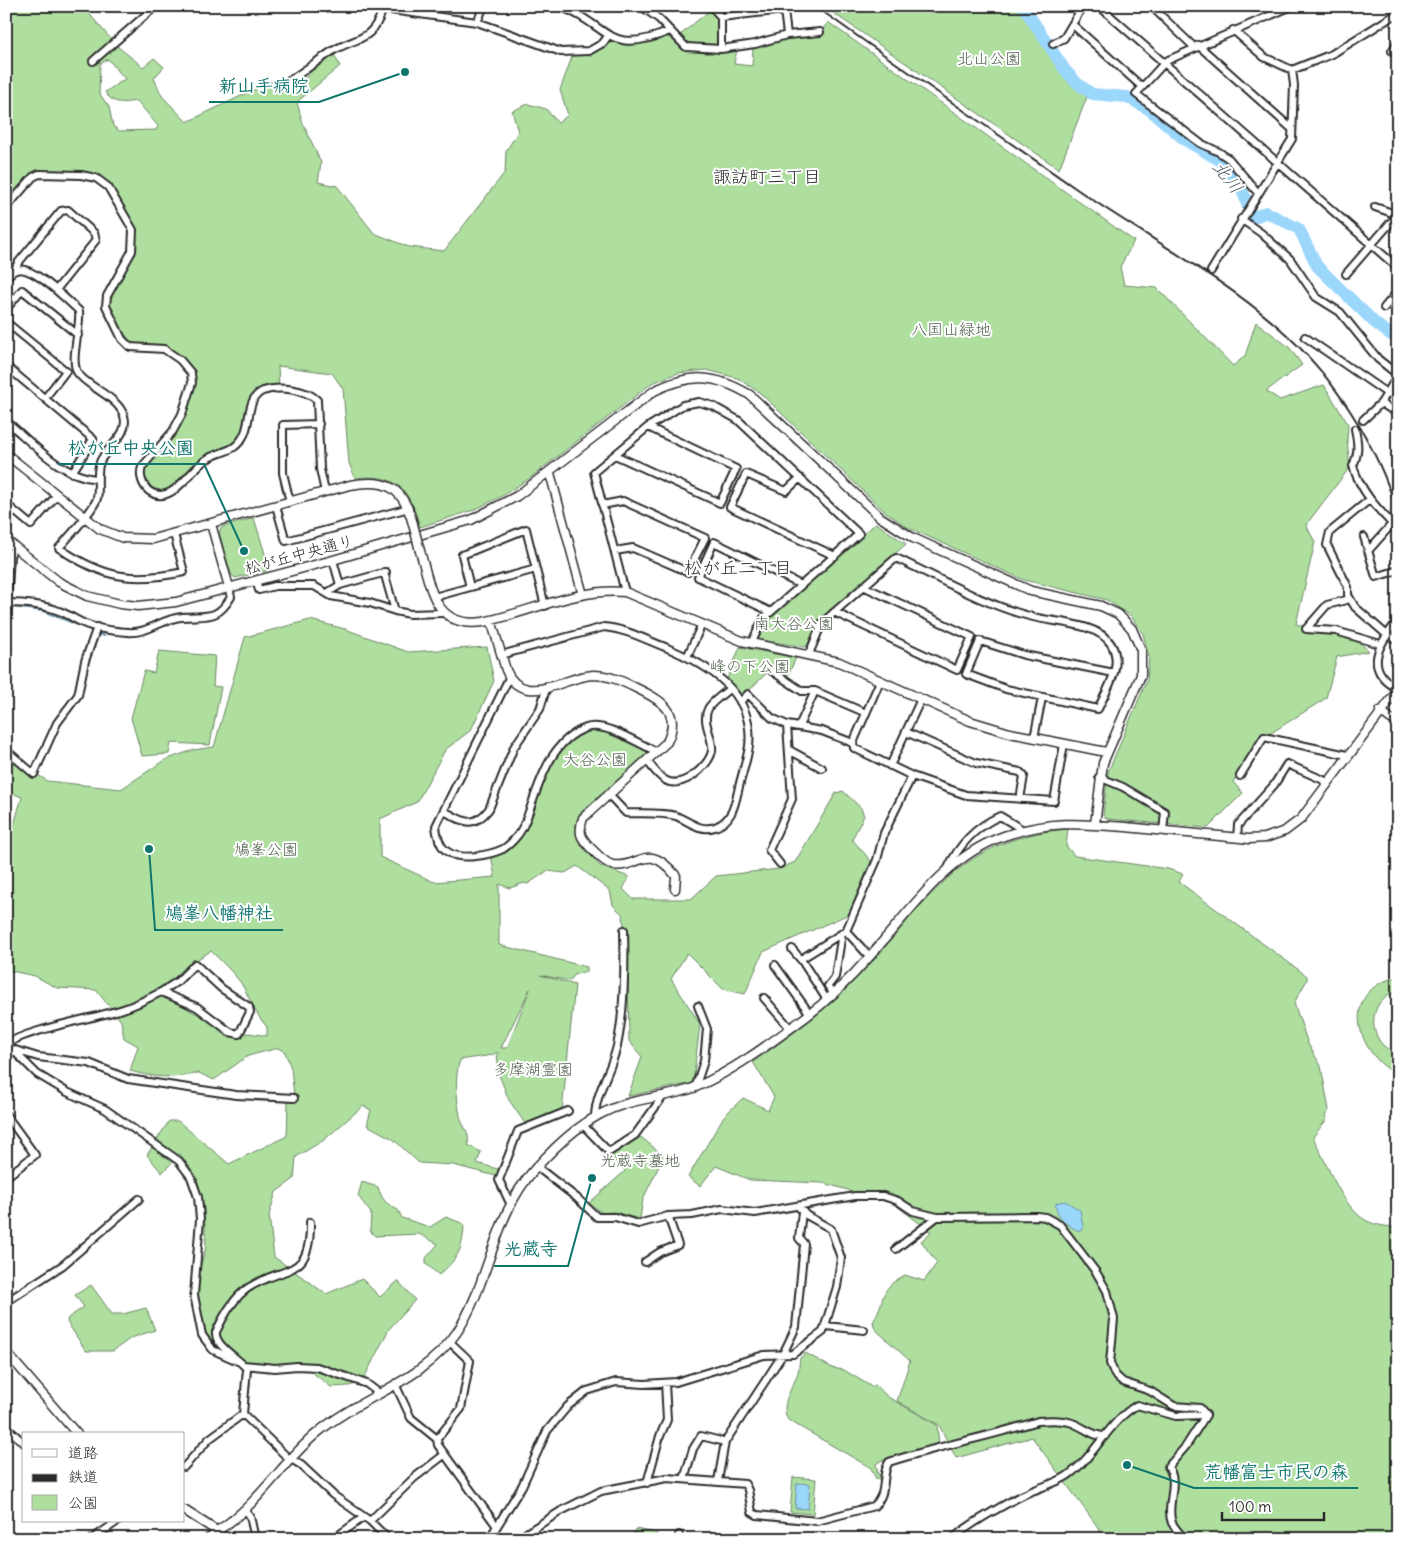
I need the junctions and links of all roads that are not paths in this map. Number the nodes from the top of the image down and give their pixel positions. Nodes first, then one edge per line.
1 (156, 6) edge
2 (362, 6) edge
3 (484, 6) edge
4 (558, 6) edge
5 (641, 6) edge
6 (711, 6) edge
7 (792, 6) edge
8 (1083, 6) edge
9 (1099, 6) edge
10 (1151, 6) edge
11 (1292, 6) edge
12 (784, 10) junction
13 (382, 11) junction
14 (1397, 16) edge
15 (721, 17) junction
16 (477, 22) junction
17 (1073, 25) junction
18 (670, 30) junction
19 (1233, 30) junction
20 (820, 32) dead end
21 (787, 35) junction
22 (608, 36) junction
23 (1398, 42) edge
24 (1053, 44) dead end
25 (1196, 46) junction
26 (721, 49) junction
27 (1392, 51) dead end
28 (93, 61) dead end
29 (1163, 63) junction
30 (1292, 70) junction
31 (286, 82) dead end
32 (1141, 86) junction
33 (1292, 129) junction
34 (1277, 163) junction
35 (1256, 195) junction
36 (1375, 207) dead end
37 (6, 208) edge
38 (1398, 214) edge
39 (1243, 216) junction
40 (1370, 244) junction
41 (1398, 268) edge
42 (16, 270) junction
43 (1211, 271) dead end
44 (1346, 274) dead end
45 (6, 278) edge
46 (56, 290) junction
47 (1398, 291) edge
48 (1384, 308) dead end
49 (6, 309) edge
50 (6, 322) edge
51 (78, 335) junction
52 (1305, 337) dead end
53 (6, 366) edge
54 (1388, 394) junction
55 (45, 398) junction
56 (1381, 403) junction
57 (1398, 414) edge
58 (6, 420) edge
59 (1363, 420) dead end
60 (319, 424) junction
61 (648, 427) junction
62 (1355, 429) dead end
63 (6, 454) edge
64 (615, 454) junction
65 (72, 473) junction
66 (550, 473) junction
67 (97, 478) junction
68 (800, 478) junction
69 (325, 492) junction
70 (57, 495) junction
71 (1369, 500) junction
72 (290, 502) junction
73 (6, 504) edge
74 (602, 504) junction
75 (276, 506) junction
76 (409, 508) junction
77 (84, 518) junction
78 (211, 524) junction
79 (1392, 524) junction
80 (1398, 530) edge
81 (174, 534) junction
82 (1364, 537) dead end
83 (6, 540) edge
84 (14, 546) junction
85 (615, 551) junction
86 (1368, 551) junction
87 (8, 556) edge
88 (835, 556) junction
89 (333, 560) junction
90 (536, 570) junction
91 (1398, 570) edge
92 (256, 581) junction
93 (340, 584) junction
94 (801, 584) junction
95 (862, 586) junction
96 (229, 587) junction
97 (470, 587) junction
98 (625, 592) junction
99 (326, 593) junction
100 (583, 595) junction
101 (434, 598) junction
102 (1350, 600) junction
103 (6, 603) edge
104 (545, 606) junction
105 (395, 611) junction
106 (771, 612) junction
107 (834, 612) junction
108 (443, 613) junction
109 (492, 620) junction
110 (1398, 620) edge
111 (702, 624) junction
112 (97, 627) junction
113 (1387, 635) junction
114 (1398, 640) edge
115 (751, 644) junction
116 (1380, 644) junction
117 (808, 654) junction
118 (501, 655) junction
119 (687, 657) junction
120 (772, 671) dead end
121 (1114, 673) junction
122 (509, 678) junction
123 (880, 681) junction
124 (547, 686) junction
125 (730, 688) junction
126 (1398, 689) edge
127 (815, 691) junction
128 (1042, 698) junction
129 (921, 699) junction
130 (740, 702) junction
131 (1380, 711) junction
132 (866, 713) junction
133 (1398, 724) edge
134 (787, 725) junction
135 (799, 726) junction
136 (906, 732) junction
137 (1034, 738) junction
138 (852, 743) junction
139 (1064, 744) junction
140 (6, 750) edge
141 (789, 750) junction
142 (657, 752) junction
143 (1106, 752) junction
144 (1347, 755) junction
145 (647, 761) junction
146 (890, 766) junction
147 (822, 768) dead end
148 (912, 776) junction
149 (1240, 776) dead end
150 (1100, 777) junction
151 (1328, 782) junction
152 (608, 794) junction
153 (1020, 799) junction
154 (444, 811) junction
155 (1095, 824) junction
156 (1023, 830) junction
157 (1163, 831) junction
158 (1237, 838) junction
159 (780, 864) dead end
160 (947, 870) junction
161 (675, 889) dead end
162 (624, 930) dead end
163 (844, 932) junction
164 (792, 949) dead end
165 (870, 957) junction
166 (801, 959) junction
167 (775, 965) dead end
168 (161, 992) junction
169 (834, 994) junction
170 (764, 998) dead end
171 (827, 1000) junction
172 (698, 1006) dead end
173 (810, 1014) junction
174 (790, 1028) junction
175 (9, 1046) edge
176 (695, 1088) junction
177 (664, 1095) junction
178 (294, 1098) dead end
179 (568, 1111) dead end
180 (6, 1115) edge
181 (595, 1116) junction
182 (583, 1124) junction
183 (536, 1167) junction
184 (6, 1177) edge
185 (139, 1199) dead end
186 (511, 1205) junction
187 (800, 1209) junction
188 (668, 1216) junction
189 (937, 1218) junction
190 (310, 1222) dead end
191 (896, 1249) dead end
192 (645, 1262) dead end
193 (6, 1302) edge
194 (826, 1326) junction
195 (864, 1330) dead end
196 (450, 1342) junction
197 (6, 1352) edge
198 (783, 1354) junction
199 (242, 1364) junction
200 (665, 1383) junction
201 (396, 1386) junction
202 (380, 1394) junction
203 (243, 1414) junction
204 (1206, 1415) junction
205 (6, 1427) edge
206 (74, 1432) edge
207 (1105, 1436) junction
208 (437, 1439) junction
209 (22, 1441) edge
210 (725, 1442) junction
211 (444, 1456) junction
212 (291, 1459) junction
213 (185, 1466) edge
214 (684, 1479) junction
215 (718, 1480) junction
216 (648, 1483) junction
217 (185, 1511) edge
218 (246, 1511) junction
219 (367, 1519) junction
220 (117, 1522) edge
221 (496, 1525) junction
222 (217, 1531) junction
223 (491, 1537) edge
224 (36, 1539) edge
225 (54, 1539) edge
226 (92, 1539) edge
227 (207, 1539) edge
228 (227, 1539) edge
229 (255, 1539) edge
230 (333, 1539) edge
231 (388, 1539) edge
232 (505, 1539) edge
233 (517, 1539) edge
234 (953, 1539) edge
235 (1185, 1539) edge

1 - 28 street
2 - 13 street
3 - 16 street
4 - 22 street
5 - 18 street
6 - 15 street
7 - 12 street
8 - 17 street
9 - 29 street
10 - 25 street
11 - 19 street
12 - 15 street
12 - 21 street
13 - 16 street
13 - 31 street
14 - 30 street
15 - 26 street
16 - 22 street
17 - 24 street
17 - 32 street
18 - 22 street
18 - 26 street
19 - 25 street
19 - 30 street
20 - 21 street
21 - 26 street
23 - 27 street
25 - 29 street
25 - 33 street
29 - 32 street
29 - 34 street
30 - 33 street
32 - 35 street
33 - 34 street
34 - 35 street
34 - 40 street
35 - 39 street
36 - 38 street
37 - 60 street
38 - 40 street
39 - 43 street
39 - 54 street
40 - 41 street
40 - 44 street
42 - 45 street
42 - 46 street
42 - 46 street
46 - 51 street
47 - 48 street
49 - 51 street
50 - 55 street
51 - 67 street
52 - 54 street
53 - 55 street
54 - 56 street
55 - 65 street
56 - 57 street
56 - 59 street
58 - 65 street
60 - 69 street
60 - 72 street
61 - 64 street
61 - 64 street
61 - 68 street
62 - 71 street
63 - 70 street
64 - 74 street
65 - 67 street
66 - 89 street, 松が丘中央通り
66 - 100 street
66 - 143 street, 松が丘中央通り
67 - 77 street
68 - 88 street
68 - 88 street
69 - 72 street
69 - 76 street
70 - 73 street
70 - 77 street
71 - 79 street
71 - 102 street
72 - 75 street
74 - 85 street
74 - 85 street
75 - 76 street
75 - 78 street
76 - 101 street, bridge
77 - 81 street
77 - 81 street
78 - 81 street
78 - 96 street
79 - 80 street
79 - 86 street
82 - 86 street
83 - 84 street, 松が丘中央通り
84 - 87 street
84 - 96 street, 松が丘中央通り
85 - 98 street
86 - 91 street
87 - 103 street
88 - 94 street
89 - 92 street, 松が丘中央通り
89 - 93 street
90 - 97 street
90 - 97 street
90 - 104 street
92 - 96 street, 松が丘中央通り
92 - 99 street
93 - 99 street
93 - 105 street
94 - 106 street
94 - 106 street
95 - 107 street
95 - 107 street
95 - 121 street
96 - 112 street
97 - 101 street
98 - 100 street
98 - 111 street
99 - 105 street
100 - 104 street
101 - 108 street
102 - 113 street
102 - 116 street
103 - 112 street
104 - 109 street
105 - 108 street
106 - 115 street
107 - 117 street
108 - 109 street
109 - 118 street
110 - 113 street
111 - 115 street
111 - 119 street
112 - 140 street
113 - 114 street
113 - 116 street
115 - 117 street
116 - 126 street
117 - 123 street
118 - 119 street
118 - 122 street
119 - 125 street
120 - 127 street
121 - 128 street
121 - 128 street
122 - 124 street
122 - 154 street
123 - 129 street
123 - 132 street
124 - 142 street
124 - 154 street
125 - 130 street
125 - 145 street
126 - 131 street
127 - 132 street
127 - 135 street
128 - 137 street
129 - 136 street
129 - 137 street
130 - 134 street
130 - 152 street
131 - 133 street
131 - 144 street
132 - 138 street
134 - 135 street
134 - 141 street
135 - 138 street
136 - 146 street
136 - 153 street
137 - 139 street
138 - 146 street
139 - 143 street
139 - 153 street
141 - 147 street
141 - 159 street
142 - 145 street
142 - 154 street
143 - 150 street, 松が丘中央通り
144 - 149 street
144 - 151 street
145 - 152 street
146 - 148 street
148 - 153 street
148 - 163 street
150 - 155 street, 松が丘中央通り
150 - 157 street
151 - 158 street
151 - 158 street
152 - 161 street
155 - 156 street
155 - 157 street
156 - 160 street
156 - 160 street
157 - 158 street
160 - 165 street
162 - 181 street
163 - 165 street
163 - 166 street
163 - 169 street
164 - 166 street
165 - 169 street
166 - 171 street
167 - 173 street
168 - 168 street
168 - 175 street
169 - 171 street
170 - 174 street
171 - 173 street
172 - 176 street
173 - 174 street
174 - 176 street
175 - 178 street
175 - 199 street
176 - 177 street
177 - 181 street
177 - 182 street
179 - 186 street
180 - 184 street
181 - 182 street
182 - 183 street
183 - 186 street
183 - 188 street
185 - 193 street
186 - 196 street
187 - 188 street
187 - 189 street
187 - 194 street
187 - 198 street
188 - 192 street
189 - 191 street
189 - 204 street
190 - 199 street
194 - 195 street
194 - 198 street
196 - 201 street
196 - 208 street
197 - 206 street
198 - 200 street
198 - 210 street
199 - 202 street
199 - 203 street
200 - 216 street
200 - 221 street
201 - 202 street
201 - 208 street
202 - 212 street
203 - 212 street
203 - 213 street
204 - 207 street
204 - 235 street
205 - 209 street
207 - 215 street
207 - 234 street
208 - 211 street
210 - 214 street
210 - 215 street
211 - 219 street
211 - 221 street
212 - 218 street
212 - 219 street
214 - 215 street
214 - 216 street
216 - 233 street
217 - 222 street
218 - 222 street
218 - 229 street
219 - 230 street
219 - 231 street
220 - 226 street
221 - 223 street
222 - 227 street
222 - 228 street
223 - 232 street
224 - 225 street

